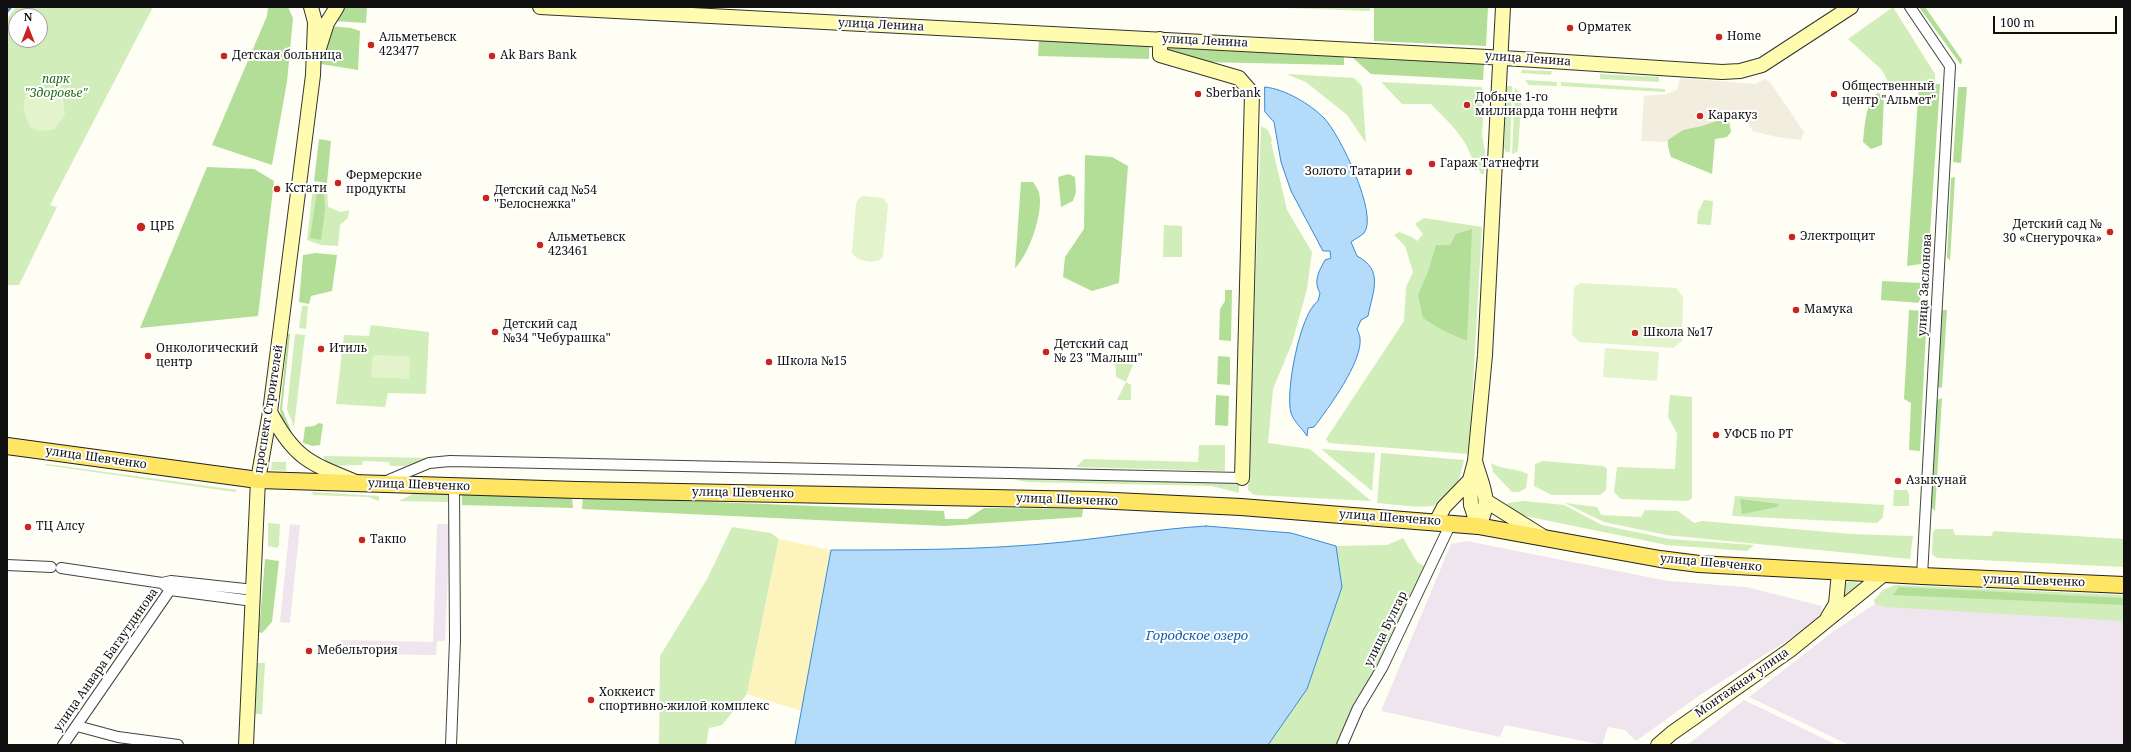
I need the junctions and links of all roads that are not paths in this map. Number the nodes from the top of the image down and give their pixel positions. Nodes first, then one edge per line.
1 (311, 7) edge
2 (337, 7) edge
3 (540, 7) edge
4 (1503, 7) edge
5 (1851, 7) edge
6 (1910, 7) edge
7 (1160, 39) junction
8 (1501, 58) junction
9 (313, 75) junction
10 (270, 412) junction
11 (7, 446) edge
12 (1475, 461) junction
13 (1242, 478) joint
14 (258, 480) junction
15 (1470, 480) junction
16 (359, 483) junction
17 (381, 484) junction
18 (454, 486) junction
19 (1486, 500) junction
20 (1444, 522) junction
21 (1478, 526) junction
22 (1544, 538) junction
23 (7, 565) edge
24 (1839, 572) junction
25 (1884, 574) junction
26 (1922, 576) junction
27 (162, 583) junction
28 (2124, 585) edge
29 (170, 590) junction
30 (253, 595) junction
31 (1826, 621) junction
32 (77, 726) junction
33 (63, 745) edge
34 (178, 745) edge
35 (246, 745) edge
36 (451, 745) edge
37 (1342, 745) edge
38 (1658, 745) edge

1 - 9 street, проспект Строителей
2 - 9 street, проспект Строителей
3 - 7 street, улица Ленина
4 - 8 street
5 - 8 street, улица Ленина
6 - 26 street, улица Заслонова
7 - 8 street, улица Ленина
7 - 13 street
8 - 12 street
9 - 10 street, проспект Строителей
10 - 14 street, проспект Строителей
10 - 16 street
11 - 14 main road, улица Шевченко
12 - 15 street
12 - 19 street
13 - 17 street
14 - 16 main road, улица Шевченко
14 - 30 street, проспект Строителей
15 - 20 street
15 - 21 street
16 - 17 main road, улица Шевченко
17 - 18 main road, улица Шевченко
18 - 20 main road, улица Шевченко
18 - 36 street
19 - 21 street
19 - 22 street
20 - 21 main road, улица Шевченко
20 - 37 street, улица Булгар
21 - 22 main road, улица Шевченко
22 - 24 main road, улица Шевченко
23 - 27 street, улица Анвара Багаутдинова
24 - 25 main road, улица Шевченко
24 - 31 street, Монтажная улица
25 - 26 main road, улица Шевченко
25 - 31 street, Монтажная улица
26 - 28 main road, улица Шевченко
27 - 29 street
27 - 30 street, улица Анвара Багаутдинова
29 - 30 street
29 - 32 street, улица Анвара Багаутдинова
30 - 35 street, проспект Строителей
31 - 38 street, Монтажная улица
32 - 33 street, улица Анвара Багаутдинова
32 - 34 street

